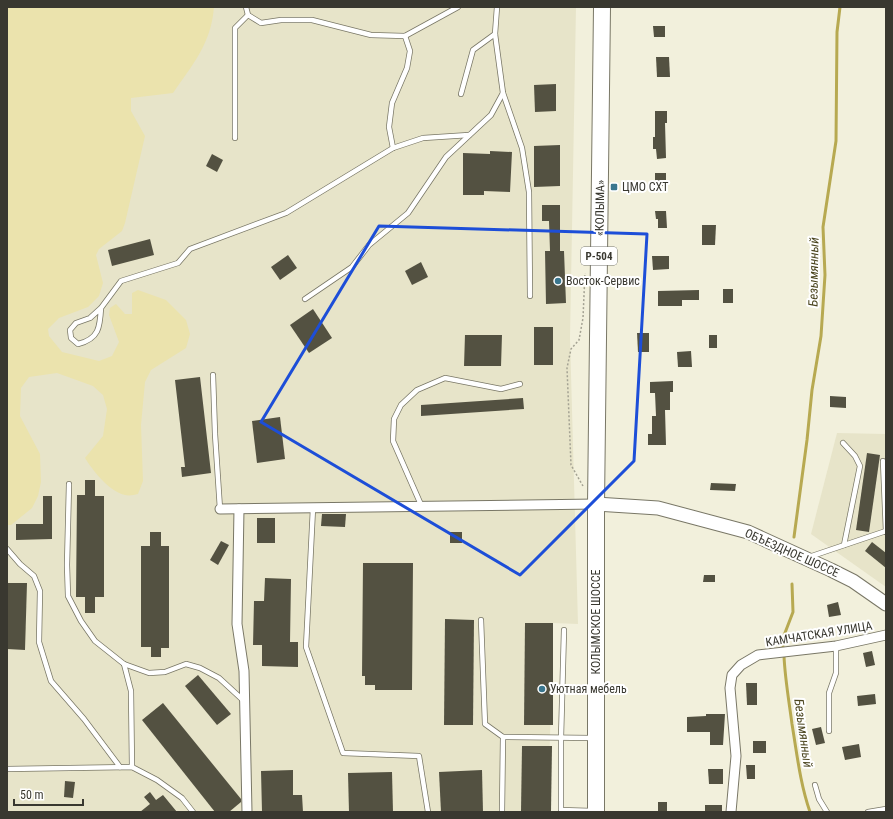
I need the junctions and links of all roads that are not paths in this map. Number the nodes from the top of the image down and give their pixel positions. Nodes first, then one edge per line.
1 (246, 7) edge
2 (458, 7) edge
3 (497, 7) edge
4 (602, 7) edge
5 (248, 15) junction
6 (495, 34) junction
7 (404, 36) junction
8 (503, 93) junction
9 (461, 94) dead end
10 (469, 135) junction
11 (236, 138) dead end
12 (393, 148) junction
13 (530, 296) dead end
14 (305, 299) dead end
15 (101, 308) junction
16 (213, 375) dead end
17 (520, 384) dead end
18 (842, 443) dead end
19 (883, 461) dead end
20 (70, 484) dead end
21 (596, 504) junction
22 (422, 507) junction
23 (313, 508) junction
24 (220, 509) joint
25 (239, 509) junction
26 (886, 531) edge
27 (844, 546) junction
28 (7, 549) edge
29 (806, 558) junction
30 (886, 604) edge
31 (481, 620) dead end
32 (564, 630) dead end
33 (886, 635) edge
34 (836, 646) junction
35 (124, 664) junction
36 (245, 702) junction
37 (828, 731) dead end
38 (503, 737) junction
39 (561, 738) junction
40 (596, 738) junction
41 (132, 767) junction
42 (120, 768) junction
43 (7, 769) edge
44 (815, 785) dead end
45 (886, 809) edge
46 (193, 812) edge
47 (247, 812) edge
48 (428, 812) edge
49 (502, 812) edge
50 (596, 812) edge
51 (731, 812) edge
52 (827, 812) edge
53 (868, 812) edge

1 - 5 lane
2 - 7 lane
3 - 6 lane
4 - 21 highway, «КОЛЫМА» / Р-504
5 - 7 lane
5 - 11 lane
6 - 8 lane
6 - 9 lane
7 - 12 lane
8 - 10 lane
8 - 13 lane
10 - 12 lane
10 - 14 lane
12 - 15 lane
15 - 15 lane
16 - 24 lane
17 - 22 lane
18 - 27 lane
19 - 26 lane
20 - 35 lane
21 - 22 street
21 - 29 street, ОБЪЕЗДНОЕ ШОССЕ
21 - 40 highway, КОЛЫМСКОЕ ШОССЕ
22 - 23 street
23 - 25 street
23 - 48 lane
24 - 25 street
25 - 36 street
26 - 27 lane
27 - 29 lane
28 - 42 lane
29 - 30 street, ОБЪЕЗДНОЕ ШОССЕ
31 - 38 lane
32 - 39 lane
33 - 34 street, КАМЧАТСКАЯ УЛИЦА
34 - 37 lane
34 - 51 street, КАМЧАТСКАЯ УЛИЦА
35 - 36 lane
35 - 41 lane
36 - 47 street
38 - 39 lane
38 - 49 lane
39 - 40 lane
39 - 50 lane
40 - 50 highway, КОЛЫМСКОЕ ШОССЕ
41 - 42 lane
41 - 46 lane
42 - 43 lane
44 - 52 lane
45 - 53 lane

